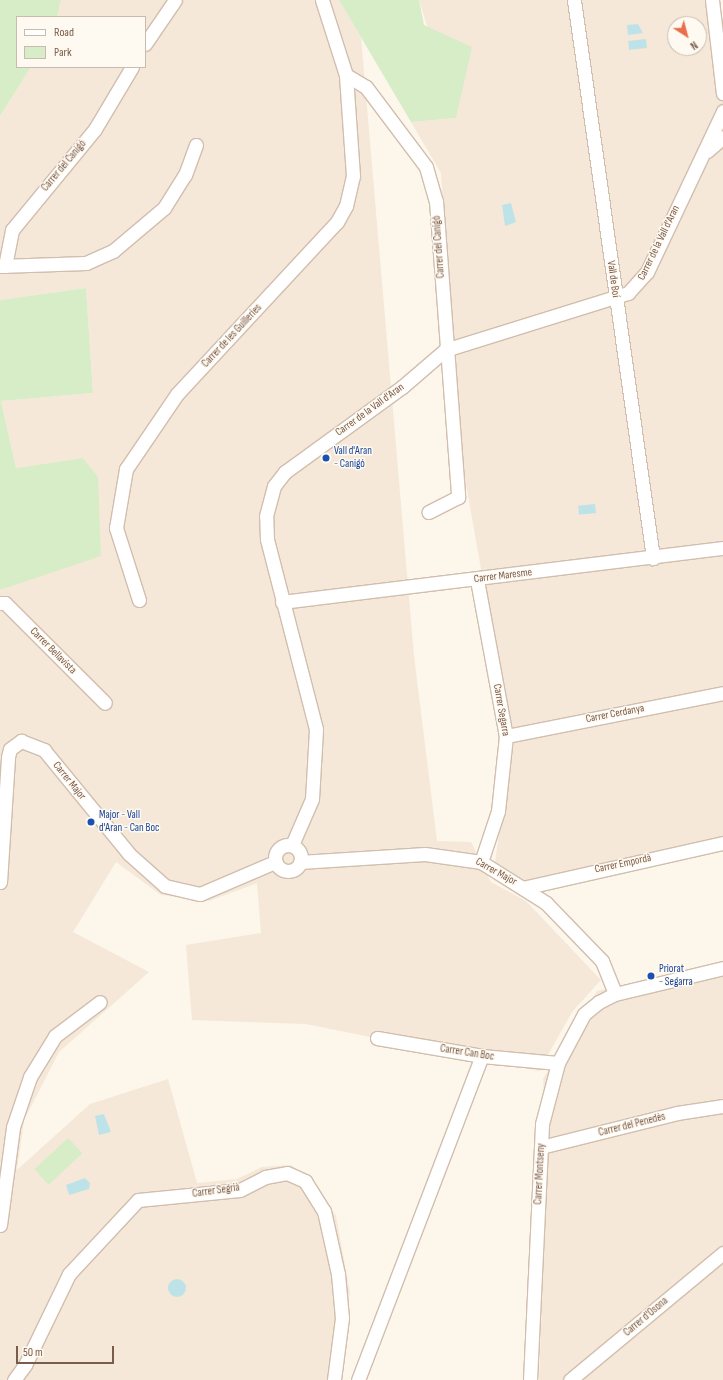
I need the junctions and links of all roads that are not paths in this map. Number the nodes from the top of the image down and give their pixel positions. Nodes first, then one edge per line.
1 (175, 0) edge
2 (322, 0) edge
3 (574, 0) edge
4 (712, 0) edge
5 (146, 43) edge
6 (131, 68) edge
7 (346, 75) junction
8 (723, 93) edge
9 (723, 111) edge
10 (723, 137) edge
11 (196, 145) dead end
12 (701, 156) junction
13 (3, 266) edge
14 (616, 299) junction
15 (445, 350) junction
16 (429, 512) dead end
17 (723, 548) edge
18 (653, 558) junction
19 (477, 580) junction
20 (138, 600) dead end
21 (282, 602) junction
22 (0, 603) edge
23 (723, 693) edge
24 (105, 703) dead end
25 (506, 736) junction
26 (723, 843) edge
27 (292, 845) junction
28 (275, 862) junction
29 (300, 862) junction
30 (481, 862) junction
31 (1, 867) edge
32 (0, 882) edge
33 (523, 888) junction
34 (723, 968) edge
35 (615, 994) junction
36 (100, 1002) dead end
37 (376, 1038) dead end
38 (482, 1056) junction
39 (558, 1063) junction
40 (723, 1106) edge
41 (541, 1147) junction
42 (0, 1225) edge
43 (723, 1253) edge
44 (14, 1380) edge
45 (334, 1380) edge
46 (358, 1380) edge
47 (530, 1380) edge
48 (570, 1380) edge

1 - 5 street
2 - 7 street
3 - 14 street, Vall de Boí
4 - 8 street
6 - 13 street, Carrer del Canigó
7 - 15 street, Carrer del Canigó
7 - 20 street, Carrer de les Guilleries
9 - 12 street, Carrer de la Vall d'Aran
10 - 12 street
11 - 13 street
12 - 14 street, Carrer de la Vall d'Aran
14 - 15 street, Carrer de la Vall d'Aran
14 - 18 street, Vall de Boí
15 - 16 street, Carrer del Canigó
15 - 21 street, Carrer de la Vall d'Aran
17 - 18 street, Carrer Maresme
18 - 19 street, Carrer Maresme
19 - 21 street, Carrer Maresme
19 - 25 street, Carrer Segarra
21 - 27 street, Carrer de la Vall d'Aran
22 - 24 street, Carrer Bellavista
23 - 25 street, Carrer Cerdanya
25 - 30 street, Carrer Segarra
26 - 33 street, Carrer Empordà
27 - 28 street
27 - 29 street
28 - 29 street
28 - 31 street, Carrer Major
29 - 30 street, Carrer Major
30 - 33 street, Carrer Major
31 - 32 street, Carrer Major
33 - 35 street, Carrer Major
34 - 35 street, Carrer Montseny
35 - 39 street, Carrer Montseny
36 - 42 street
37 - 38 street, Carrer Can Boc
38 - 39 street, Carrer Can Boc
38 - 46 street
39 - 41 street, Carrer Montseny
40 - 41 street, Carrer del Penedès
41 - 47 street, Carrer Montseny
43 - 48 street, Carrer d'Osona
44 - 45 street, Carrer Segrià

